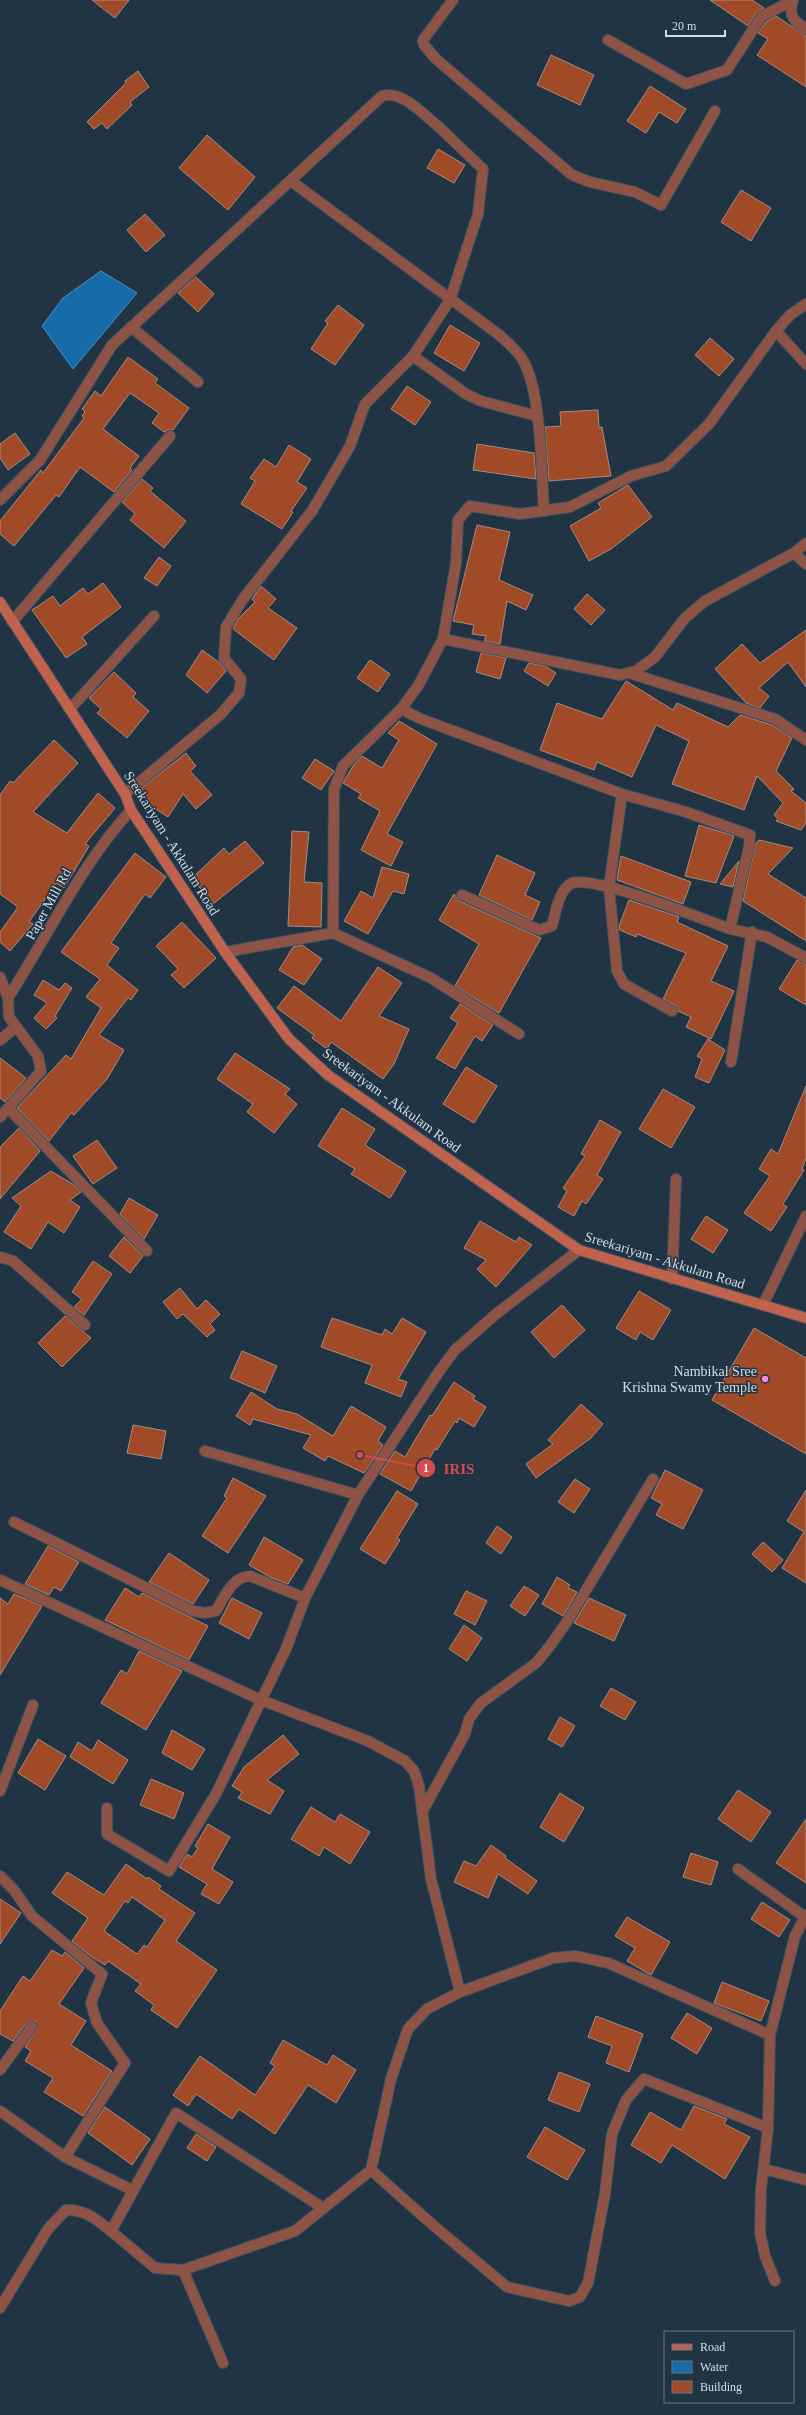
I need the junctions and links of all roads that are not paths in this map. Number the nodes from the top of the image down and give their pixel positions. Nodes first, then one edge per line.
1 (453, 0) edge
2 (793, 0) edge
3 (806, 29) edge
4 (608, 40) dead end
5 (715, 111) dead end
6 (291, 181) junction
7 (450, 300) junction
8 (806, 304) edge
9 (131, 327) junction
10 (776, 331) junction
11 (413, 356) junction
12 (806, 364) edge
13 (198, 382) dead end
14 (537, 416) junction
15 (170, 436) dead end
16 (0, 500) edge
17 (544, 511) junction
18 (806, 543) edge
19 (794, 553) junction
20 (806, 564) edge
21 (0, 602) edge
22 (154, 616) dead end
23 (12, 622) junction
24 (443, 639) junction
25 (629, 673) junction
26 (70, 709) junction
27 (401, 709) junction
28 (806, 740) edge
29 (124, 794) junction
30 (622, 794) junction
31 (131, 810) junction
32 (609, 886) junction
33 (462, 895) dead end
34 (730, 929) junction
35 (752, 932) junction
36 (333, 933) junction
37 (225, 952) junction
38 (806, 958) edge
39 (0, 977) edge
40 (8, 998) junction
41 (672, 1011) dead end
42 (16, 1027) junction
43 (519, 1034) dead end
44 (0, 1040) edge
45 (732, 1062) dead end
46 (8, 1108) junction
47 (0, 1117) edge
48 (676, 1179) dead end
49 (806, 1216) edge
50 (579, 1250) junction
51 (147, 1251) dead end
52 (0, 1257) edge
53 (672, 1279) junction
54 (763, 1305) junction
55 (806, 1318) edge
56 (85, 1325) dead end
57 (205, 1451) dead end
58 (653, 1479) dead end
59 (358, 1495) junction
60 (14, 1522) dead end
61 (0, 1580) edge
62 (305, 1598) junction
63 (261, 1700) junction
64 (33, 1705) dead end
65 (0, 1791) edge
66 (107, 1808) dead end
67 (422, 1812) junction
68 (738, 1869) dead end
69 (0, 1876) edge
70 (805, 1916) edge
71 (460, 1992) junction
72 (32, 2026) dead end
73 (770, 2035) junction
74 (0, 2070) edge
75 (0, 2111) edge
76 (768, 2128) junction
77 (65, 2157) junction
78 (764, 2169) junction
79 (371, 2170) junction
80 (806, 2180) edge
81 (132, 2190) junction
82 (323, 2208) junction
83 (111, 2231) junction
84 (183, 2270) junction
85 (775, 2281) dead end
86 (0, 2308) edge
87 (223, 2363) dead end

1 - 5 street
2 - 3 street
2 - 4 street
6 - 7 street
6 - 7 street
6 - 9 street
7 - 11 street
7 - 14 street
8 - 10 street
9 - 13 street
9 - 16 street
10 - 12 street
10 - 17 street
11 - 14 street
11 - 29 street
14 - 17 street
15 - 23 street
17 - 24 street
18 - 19 street
19 - 20 street
19 - 25 street
21 - 23 main road, Sreekariyam - Akkulam Road
22 - 26 street
23 - 26 main road, Sreekariyam - Akkulam Road
24 - 25 street
24 - 27 street
25 - 28 street
26 - 29 main road, Sreekariyam - Akkulam Road
27 - 30 street
27 - 36 street
29 - 31 main road, Sreekariyam - Akkulam Road
30 - 32 street
30 - 34 street
31 - 37 main road, Sreekariyam - Akkulam Road
31 - 40 street, Paper Mill Rd
32 - 33 street
32 - 34 street
32 - 41 street
34 - 35 street
35 - 38 street
35 - 45 street
36 - 37 street
36 - 43 street
37 - 50 main road, Sreekariyam - Akkulam Road
39 - 40 street
40 - 42 street
42 - 44 street
42 - 46 street
46 - 47 street
46 - 51 street
48 - 53 street
49 - 54 street
50 - 53 main road, Sreekariyam - Akkulam Road
50 - 59 street
52 - 56 street
53 - 54 main road, Sreekariyam - Akkulam Road
54 - 55 main road, Sreekariyam - Akkulam Road
57 - 59 street
58 - 67 street
59 - 62 street
60 - 62 street
61 - 63 street
62 - 63 street
63 - 66 street
63 - 67 street
64 - 65 street
67 - 71 street
68 - 70 street
69 - 77 street
70 - 73 street
71 - 73 street
71 - 79 street
72 - 74 street
73 - 76 street
75 - 77 street
76 - 78 street
76 - 79 street
77 - 81 street
78 - 80 street
78 - 85 street
79 - 82 street
81 - 82 street
81 - 83 street
82 - 84 street
83 - 84 street
83 - 86 street
84 - 87 street

